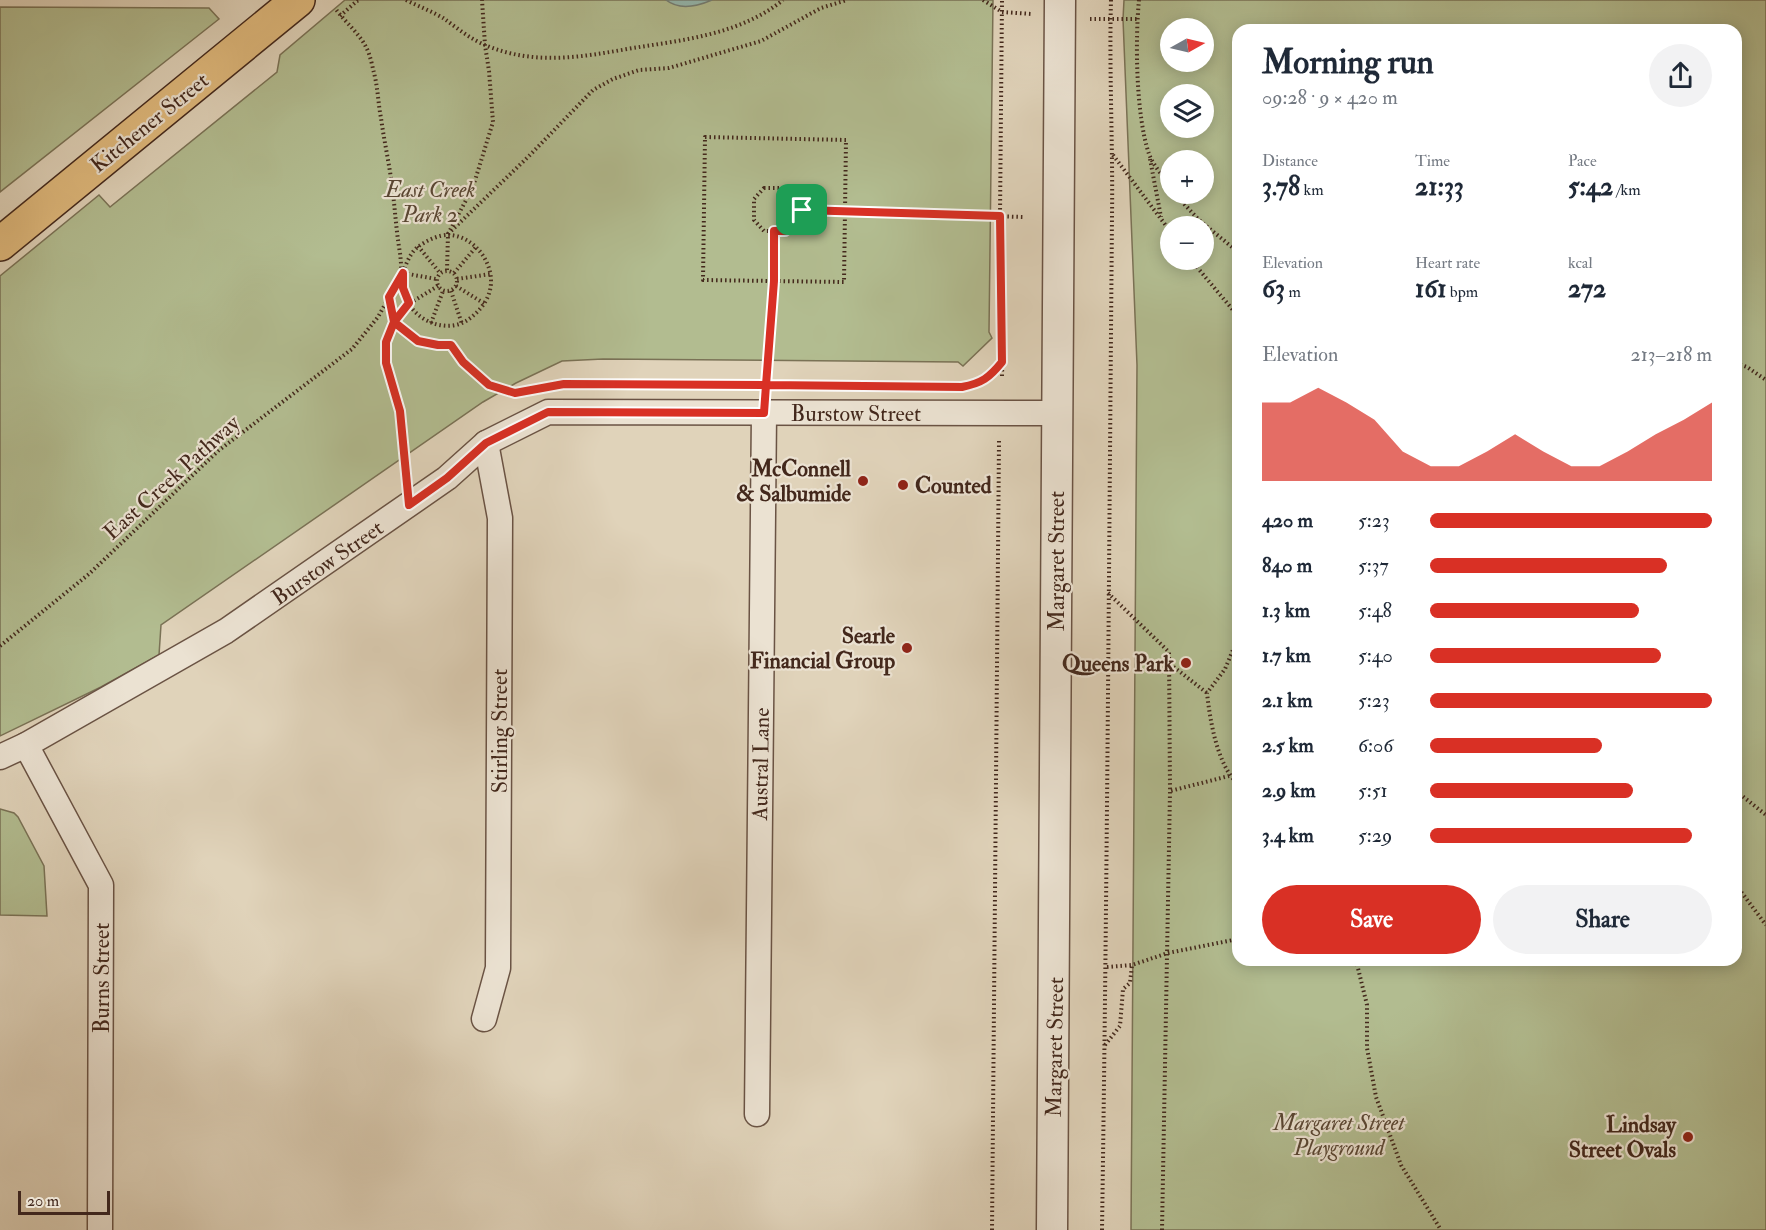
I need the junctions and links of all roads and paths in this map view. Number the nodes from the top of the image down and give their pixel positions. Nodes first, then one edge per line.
1 (298, 0) edge
2 (361, 0) edge
3 (406, 0) edge
4 (482, 0) edge
5 (783, 0) edge
6 (847, 0) edge
7 (983, 0) edge
8 (1002, 0) edge
9 (1060, 0) edge
10 (1111, 0) edge
11 (1139, 0) edge
12 (334, 9) dead end
13 (1002, 12) junction
14 (340, 16) junction
15 (1137, 19) junction
16 (1110, 20) junction
17 (484, 45) junction
18 (1113, 154) junction
19 (1150, 156) junction
20 (1160, 171) edge
21 (1184, 204) edge
22 (796, 210) junction
23 (844, 212) junction
24 (1000, 216) junction
25 (1160, 216) edge
26 (1161, 216) edge
27 (1024, 217) dead end
28 (774, 231) junction
29 (448, 234) junction
30 (0, 244) edge
31 (418, 246) junction
32 (476, 247) junction
33 (1232, 247) edge
34 (447, 270) junction
35 (1199, 270) edge
36 (403, 273) junction
37 (440, 273) junction
38 (454, 273) junction
39 (491, 274) junction
40 (436, 279) junction
41 (458, 279) junction
42 (774, 281) junction
43 (438, 286) junction
44 (456, 286) junction
45 (443, 291) junction
46 (450, 291) junction
47 (389, 297) junction
48 (409, 303) junction
49 (485, 304) junction
50 (1232, 309) edge
51 (394, 322) junction
52 (431, 323) junction
53 (462, 324) junction
54 (1002, 362) junction
55 (1742, 365) edge
56 (1002, 376) dead end
57 (1766, 380) edge
58 (766, 385) junction
59 (777, 385) dead end
60 (969, 385) dead end
61 (529, 392) dead end
62 (764, 413) junction
63 (1056, 414) junction
64 (999, 441) dead end
65 (486, 443) junction
66 (409, 505) junction
67 (1108, 593) junction
68 (0, 646) edge
69 (1232, 652) edge
70 (1169, 664) junction
71 (1207, 693) junction
72 (26, 744) junction
73 (0, 757) edge
74 (1229, 776) junction
75 (1232, 779) edge
76 (1170, 791) junction
77 (1742, 796) edge
78 (1766, 815) edge
79 (1742, 893) edge
80 (1766, 925) edge
81 (1232, 940) edge
82 (1168, 953) junction
83 (1132, 965) junction
84 (1357, 966) edge
85 (1107, 967) junction
86 (484, 1019) dead end
87 (1105, 1045) junction
88 (757, 1114) dead end
89 (100, 1230) edge
90 (992, 1230) edge
91 (1052, 1230) edge
92 (1102, 1230) edge
93 (1162, 1230) edge
94 (1441, 1230) edge

1 - 30 main road, Kitchener Street
2 - 14 path
3 - 17 path
4 - 17 path
5 - 17 path
6 - 29 path
7 - 13 path
8 - 13 path
9 - 63 street, Margaret Street
10 - 16 path
11 - 15 path
12 - 14 path
13 - 24 path
14 - 36 path
15 - 16 path
15 - 19 path
16 - 18 path
17 - 29 path
18 - 25 path
18 - 67 path
19 - 20 path
19 - 26 path
21 - 33 path
22 - 23 path
22 - 28 path
22 - 28 path
23 - 24 path
23 - 42 path
23 - 42 path
24 - 27 path
24 - 54 path
28 - 42 path
29 - 31 path
29 - 32 path
29 - 34 path
31 - 36 path, East Creek Pathway
31 - 37 path
32 - 38 path
32 - 39 path
34 - 37 path
34 - 38 path
35 - 50 path
36 - 40 path
36 - 47 path, East Creek Pathway
36 - 48 path
37 - 40 path
38 - 41 path
39 - 41 path
39 - 49 path
40 - 43 path
41 - 44 path
42 - 58 path
43 - 45 path
43 - 48 path
44 - 46 path
44 - 49 path
45 - 46 path
45 - 52 path
46 - 53 path
47 - 51 path
47 - 68 path, East Creek Pathway
48 - 51 path
48 - 52 path
49 - 53 path
51 - 61 path
51 - 66 path
52 - 53 path
54 - 56 path
54 - 60 path
55 - 57 path
58 - 59 path
58 - 62 path
62 - 63 street, Burstow Street
62 - 65 street, Burstow Street
62 - 88 street, Austral Lane
63 - 91 street, Margaret Street
64 - 90 path
65 - 66 street, Burstow Street
65 - 86 street, Stirling Street
66 - 72 street, Burstow Street
67 - 70 path
67 - 85 path
69 - 71 path
70 - 71 path
70 - 76 path
71 - 74 path
72 - 73 street, Burstow Street
72 - 89 street, Burns Street
74 - 75 path
74 - 76 path
76 - 82 path
77 - 78 path
79 - 80 path
81 - 82 path
82 - 83 path
82 - 93 path
83 - 85 path
83 - 87 path
84 - 94 path
85 - 87 path
87 - 92 path

